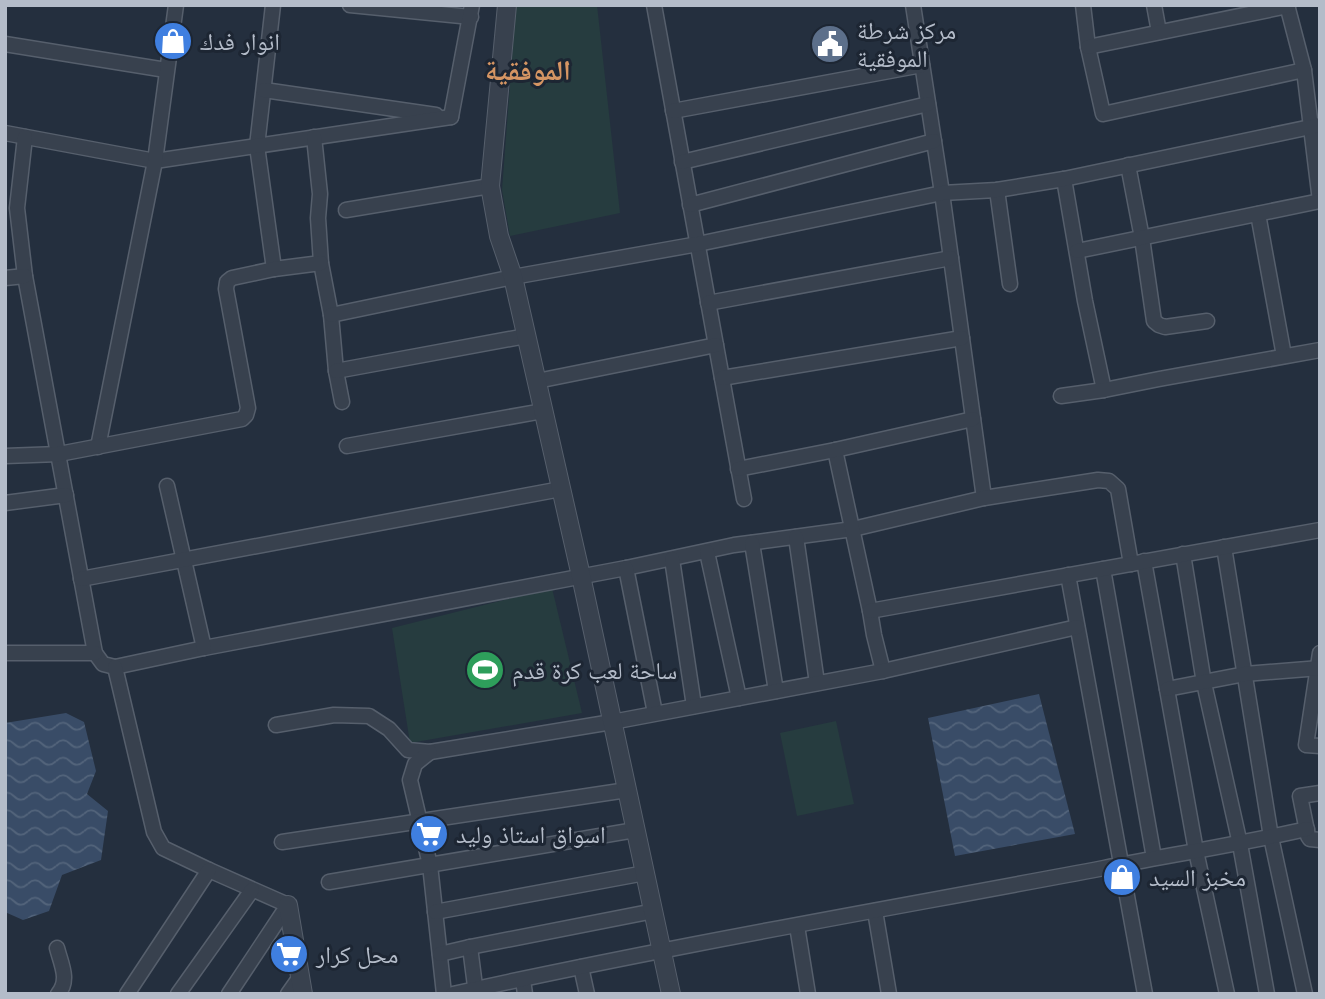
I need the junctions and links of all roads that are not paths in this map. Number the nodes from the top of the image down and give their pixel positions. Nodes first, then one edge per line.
1 (176, 5) edge
2 (273, 5) edge
3 (506, 5) edge
4 (654, 5) edge
5 (913, 5) edge
6 (1083, 5) edge
7 (1154, 5) edge
8 (1287, 5) edge
9 (359, 6) edge
10 (471, 11) edge
11 (1159, 32) junction
12 (5, 44) edge
13 (1088, 47) junction
14 (922, 65) junction
15 (166, 70) junction
16 (1304, 70) junction
17 (264, 90) junction
18 (928, 104) junction
19 (673, 111) junction
20 (451, 117) junction
21 (1315, 126) edge
22 (5, 133) edge
23 (24, 137) junction
24 (314, 138) junction
25 (934, 141) junction
26 (257, 146) junction
27 (155, 161) junction
28 (682, 162) junction
29 (1128, 165) junction
30 (1064, 179) junction
31 (490, 186) junction
32 (997, 190) junction
33 (942, 193) junction
34 (690, 205) junction
35 (11, 209) edge
36 (346, 210) dead end
37 (1258, 214) junction
38 (1142, 238) junction
39 (698, 244) junction
40 (1077, 251) junction
41 (951, 258) junction
42 (321, 262) junction
43 (274, 269) junction
44 (25, 276) junction
45 (513, 277) junction
46 (5, 278) edge
47 (1010, 284) dead end
48 (708, 303) junction
49 (331, 315) junction
50 (1208, 321) dead end
51 (526, 336) junction
52 (962, 338) junction
53 (716, 345) junction
54 (1320, 350) edge
55 (1284, 356) junction
56 (336, 371) junction
57 (722, 378) junction
58 (537, 381) junction
59 (1104, 390) junction
60 (1061, 396) dead end
61 (342, 402) dead end
62 (543, 411) junction
63 (973, 419) junction
64 (347, 446) dead end
65 (97, 447) junction
66 (835, 450) junction
67 (59, 454) junction
68 (5, 456) edge
69 (738, 469) junction
70 (167, 486) dead end
71 (561, 489) junction
72 (66, 495) junction
73 (984, 498) junction
74 (744, 499) dead end
75 (5, 503) edge
76 (853, 529) junction
77 (1320, 530) edge
78 (796, 537) junction
79 (752, 543) junction
80 (1224, 547) junction
81 (707, 552) junction
82 (1183, 554) junction
83 (672, 559) junction
84 (183, 560) junction
85 (1137, 563) junction
86 (626, 568) junction
87 (1103, 569) junction
88 (1068, 575) junction
89 (581, 576) junction
90 (81, 579) junction
91 (870, 611) junction
92 (1077, 627) junction
93 (204, 648) junction
94 (5, 653) edge
95 (94, 653) junction
96 (1319, 663) edge
97 (115, 667) junction
98 (883, 671) junction
99 (1245, 674) junction
100 (817, 683) junction
101 (1204, 683) junction
102 (1167, 689) junction
103 (776, 691) junction
104 (739, 698) junction
105 (694, 706) junction
106 (655, 713) junction
107 (612, 722) junction
108 (276, 726) dead end
109 (1320, 746) edge
110 (430, 752) junction
111 (627, 790) junction
112 (1320, 793) edge
113 (419, 822) junction
114 (1307, 829) junction
115 (635, 831) junction
116 (1271, 837) junction
117 (1320, 839) edge
118 (282, 842) dead end
119 (1240, 844) junction
120 (1196, 851) junction
121 (1154, 858) junction
122 (1121, 864) junction
123 (430, 865) junction
124 (209, 870) junction
125 (645, 873) junction
126 (329, 883) dead end
127 (251, 890) junction
128 (288, 905) junction
129 (654, 911) junction
130 (876, 911) junction
131 (435, 912) junction
132 (797, 926) junction
133 (470, 947) junction
134 (57, 948) dead end
135 (663, 951) junction
136 (440, 954) junction
137 (581, 967) junction
138 (301, 986) edge
139 (524, 987) edge
140 (476, 991) edge
141 (58, 994) edge
142 (127, 994) edge
143 (178, 994) edge
144 (229, 994) edge
145 (288, 994) edge
146 (444, 994) edge
147 (453, 994) edge
148 (587, 994) edge
149 (669, 994) edge
150 (808, 994) edge
151 (889, 994) edge
152 (1145, 994) edge
153 (1227, 994) edge
154 (1268, 994) edge
155 (1305, 994) edge

1 - 15 street
2 - 17 street
3 - 31 street
4 - 19 street
5 - 14 street
6 - 13 street
7 - 11 street
8 - 11 street
8 - 16 street
9 - 10 street
10 - 20 street
11 - 13 street
12 - 15 street
13 - 16 street
14 - 18 street
14 - 19 street
15 - 27 street
16 - 21 street
17 - 20 street
17 - 26 street
18 - 25 street
18 - 28 street
19 - 28 street
20 - 24 street
21 - 29 street
21 - 37 street
22 - 23 street
23 - 27 street
23 - 35 street
24 - 26 street
24 - 42 street
25 - 33 street
25 - 34 street
26 - 27 street
26 - 43 street
27 - 65 street
28 - 34 street
29 - 30 street
29 - 38 street
30 - 32 street
30 - 40 street
31 - 36 street
31 - 45 street
32 - 33 street
32 - 47 street
33 - 39 street
33 - 41 street
34 - 39 street
35 - 44 street
37 - 38 street
37 - 55 street
38 - 40 street
38 - 50 street
39 - 45 street
39 - 48 street
40 - 59 street
41 - 48 street
41 - 52 street
42 - 43 street
42 - 49 street
43 - 65 street
44 - 46 street
44 - 67 street
45 - 49 street
45 - 51 street
48 - 53 street
49 - 56 street
51 - 56 street
51 - 58 street
52 - 57 street
52 - 63 street
53 - 57 street
53 - 58 street
54 - 55 street
55 - 59 street
56 - 61 street
57 - 69 street
58 - 62 street
59 - 60 street
62 - 64 street
62 - 71 street
63 - 66 street
63 - 73 street
65 - 67 street
66 - 69 street
66 - 76 street
67 - 68 street
67 - 72 street
69 - 74 street
70 - 84 street
71 - 84 street
71 - 89 street
72 - 75 street
72 - 90 street
73 - 76 street
73 - 85 street
76 - 78 street
76 - 91 street
77 - 80 street
78 - 79 street
78 - 100 street
79 - 81 street
79 - 103 street
80 - 82 street
80 - 99 street
81 - 83 street
81 - 104 street
82 - 85 street
82 - 101 street
83 - 86 street
83 - 105 street
84 - 90 street
84 - 93 street
85 - 87 street
85 - 102 street
86 - 89 street
86 - 106 street
87 - 88 street
87 - 121 street
88 - 91 street
88 - 92 street
89 - 93 street
89 - 107 street
90 - 95 street
91 - 98 street
92 - 98 street
92 - 122 street
93 - 97 street
94 - 95 street
95 - 97 street
96 - 99 street
96 - 109 street
97 - 124 street
98 - 100 street
99 - 101 street
99 - 116 street
100 - 103 street
101 - 102 street
101 - 119 street
102 - 120 street
103 - 104 street
104 - 105 street
105 - 106 street
106 - 107 street
107 - 110 street
107 - 111 street
108 - 110 street
110 - 113 street
111 - 113 street
111 - 115 street
112 - 114 street
113 - 118 street
113 - 123 street
114 - 116 street
114 - 117 street
115 - 123 street
115 - 125 street
116 - 119 street
116 - 155 street
119 - 120 street
119 - 154 street
120 - 121 street
120 - 153 street
121 - 122 street
122 - 130 street
122 - 152 street
123 - 126 street
123 - 131 street
124 - 127 street
124 - 142 street
125 - 129 street
125 - 131 street
127 - 128 street
127 - 143 street
128 - 138 street
128 - 144 street
129 - 133 street
129 - 135 street
130 - 132 street
130 - 151 street
131 - 136 street
132 - 135 street
132 - 150 street
133 - 136 street
133 - 140 street
134 - 141 street
135 - 137 street
135 - 149 street
136 - 146 street
137 - 139 street
137 - 148 street
138 - 145 street
139 - 140 street
140 - 147 street

